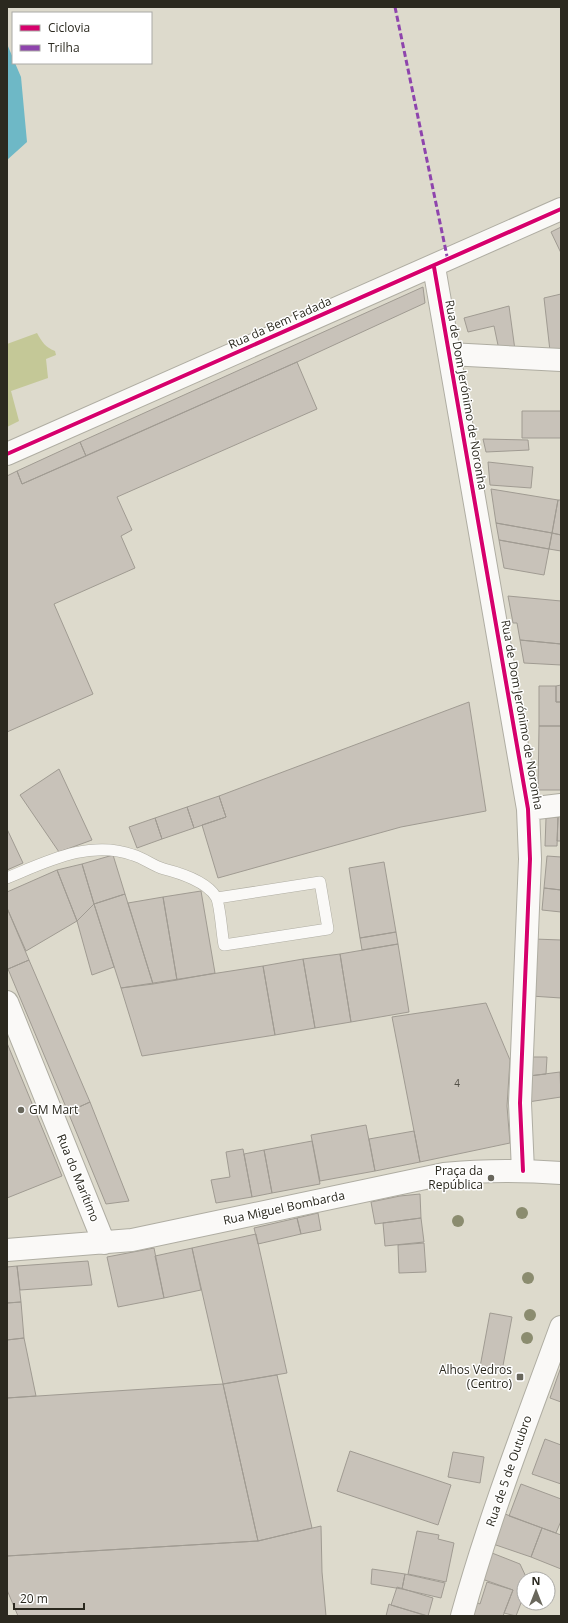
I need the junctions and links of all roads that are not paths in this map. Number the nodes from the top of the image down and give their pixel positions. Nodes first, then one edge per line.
1 (561, 210) edge
2 (434, 267) junction
3 (449, 354) junction
4 (561, 360) edge
5 (7, 454) edge
6 (561, 805) edge
7 (528, 809) junction
8 (7, 878) edge
9 (217, 898) junction
10 (7, 1002) edge
11 (523, 1170) junction
12 (561, 1173) edge
13 (104, 1243) junction
14 (7, 1250) edge
15 (561, 1327) edge
16 (462, 1616) edge

1 - 2 street, Rua da Bem Fadada
2 - 3 street, Rua de Dom Jerónimo de Noronha
2 - 5 street, Rua da Bem Fadada
3 - 4 street
3 - 7 street, Rua de Dom Jerónimo de Noronha
6 - 7 street
7 - 11 street, Rua de Dom Jerónimo de Noronha
8 - 9 lane
9 - 9 lane
10 - 13 street, Rua do Marítimo
11 - 12 street, Rua Miguel Bombarda
11 - 13 street, Rua Miguel Bombarda
13 - 14 street, Rua Miguel Bombarda
15 - 16 street, Rua de 5 de Outubro

